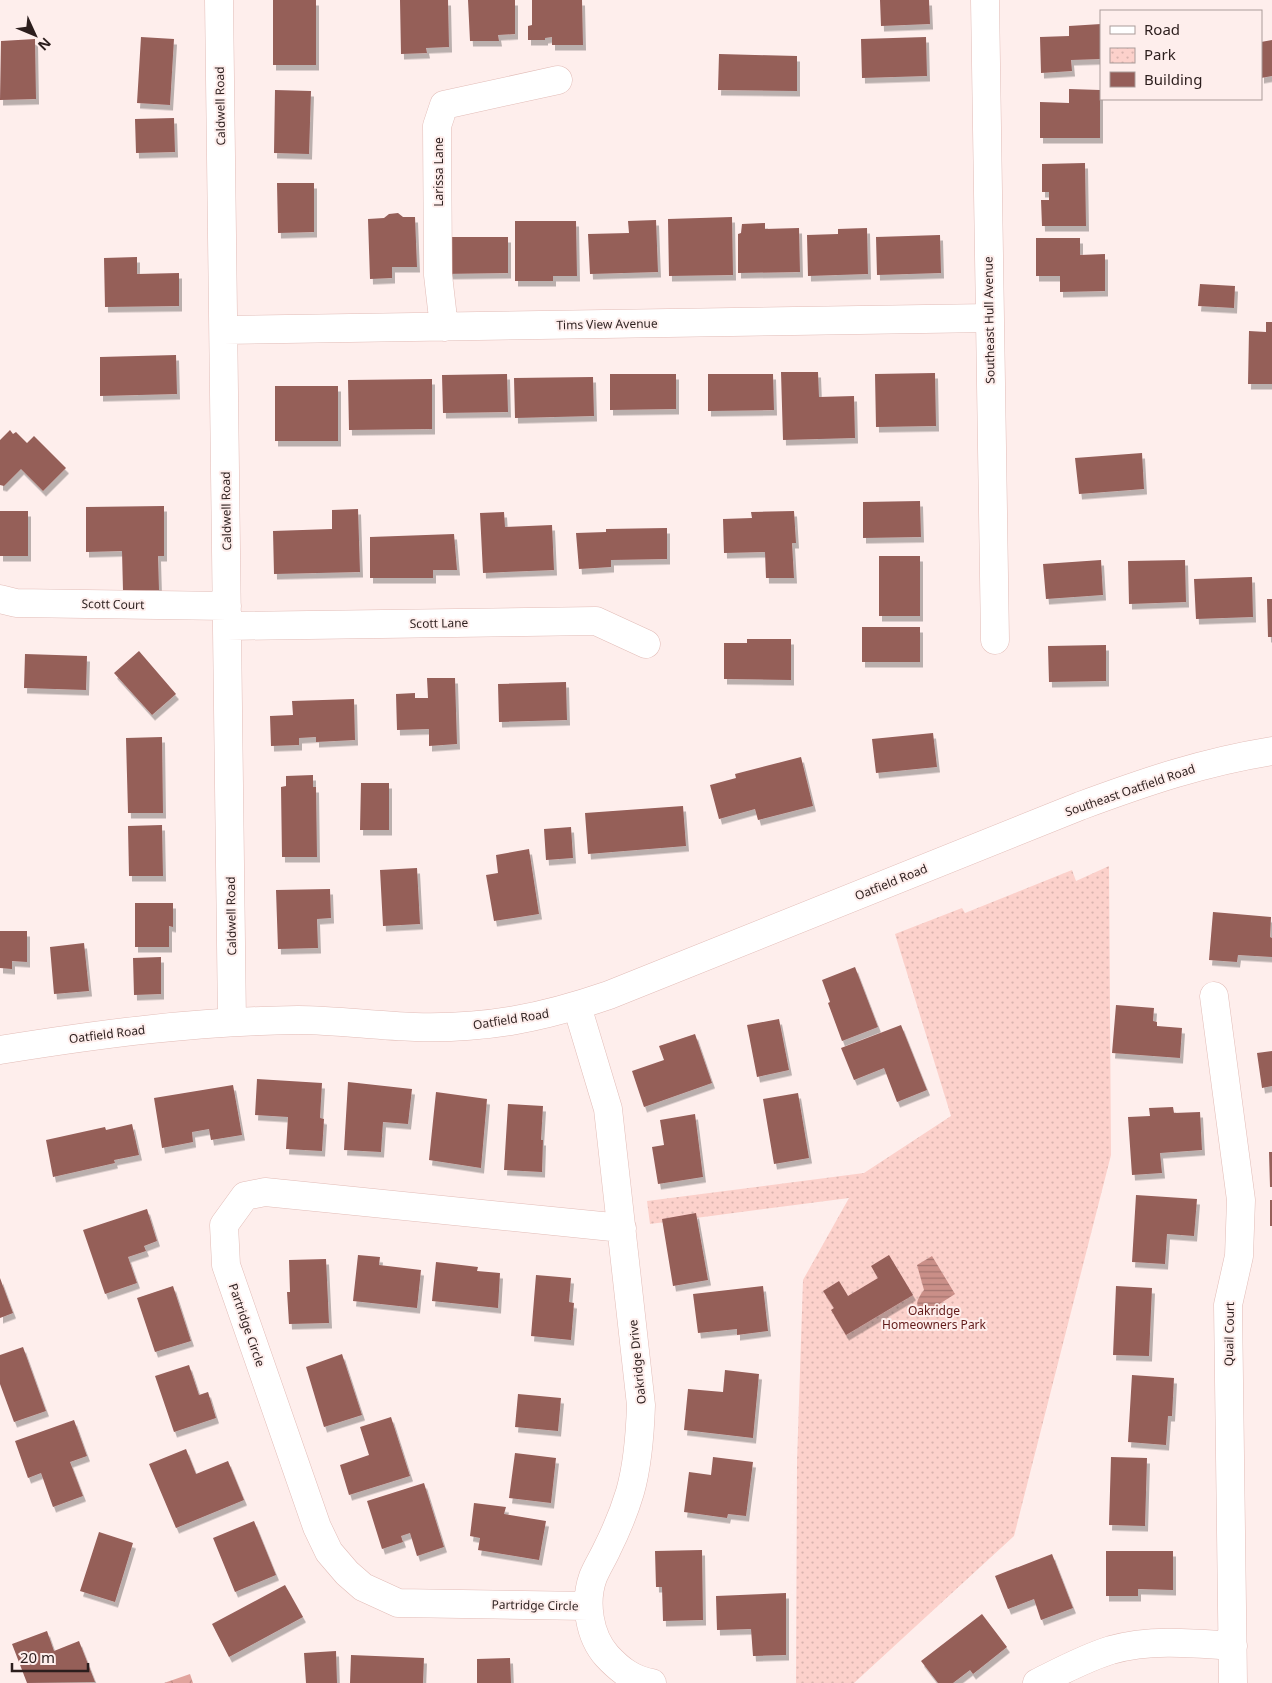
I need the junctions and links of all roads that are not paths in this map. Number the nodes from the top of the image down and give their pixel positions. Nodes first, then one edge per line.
1 (219, 0) edge
2 (985, 0) edge
3 (558, 80) dead end
4 (989, 318) junction
5 (444, 327) junction
6 (224, 330) junction
7 (0, 599) edge
8 (227, 616) junction
9 (995, 640) dead end
10 (646, 644) dead end
11 (1272, 751) edge
12 (991, 841) joint
13 (1214, 996) dead end
14 (577, 1006) junction
15 (232, 1022) junction
16 (0, 1050) edge
17 (622, 1228) junction
18 (588, 1606) junction
19 (1233, 1646) junction
20 (652, 1683) edge
21 (1037, 1683) edge
22 (1233, 1683) edge

1 - 6 street, Caldwell Road
2 - 4 street, Southeast Hull Avenue
3 - 5 street, Larissa Lane
4 - 5 street, Tims View Avenue
4 - 9 street, Southeast Hull Avenue
5 - 6 street, Tims View Avenue
6 - 8 street, Caldwell Road
7 - 8 street, Scott Court
8 - 10 street, Scott Lane
8 - 15 street, Caldwell Road
11 - 12 street, Southeast Oatfield Road
12 - 14 street, Oatfield Road
13 - 19 street, Quail Court
14 - 15 street, Oatfield Road
14 - 17 street, Oakridge Drive
15 - 16 street, Oatfield Road
17 - 18 street, Oakridge Drive
17 - 18 street, Partridge Circle
18 - 20 street, Oakridge Drive
19 - 21 street
19 - 22 street

